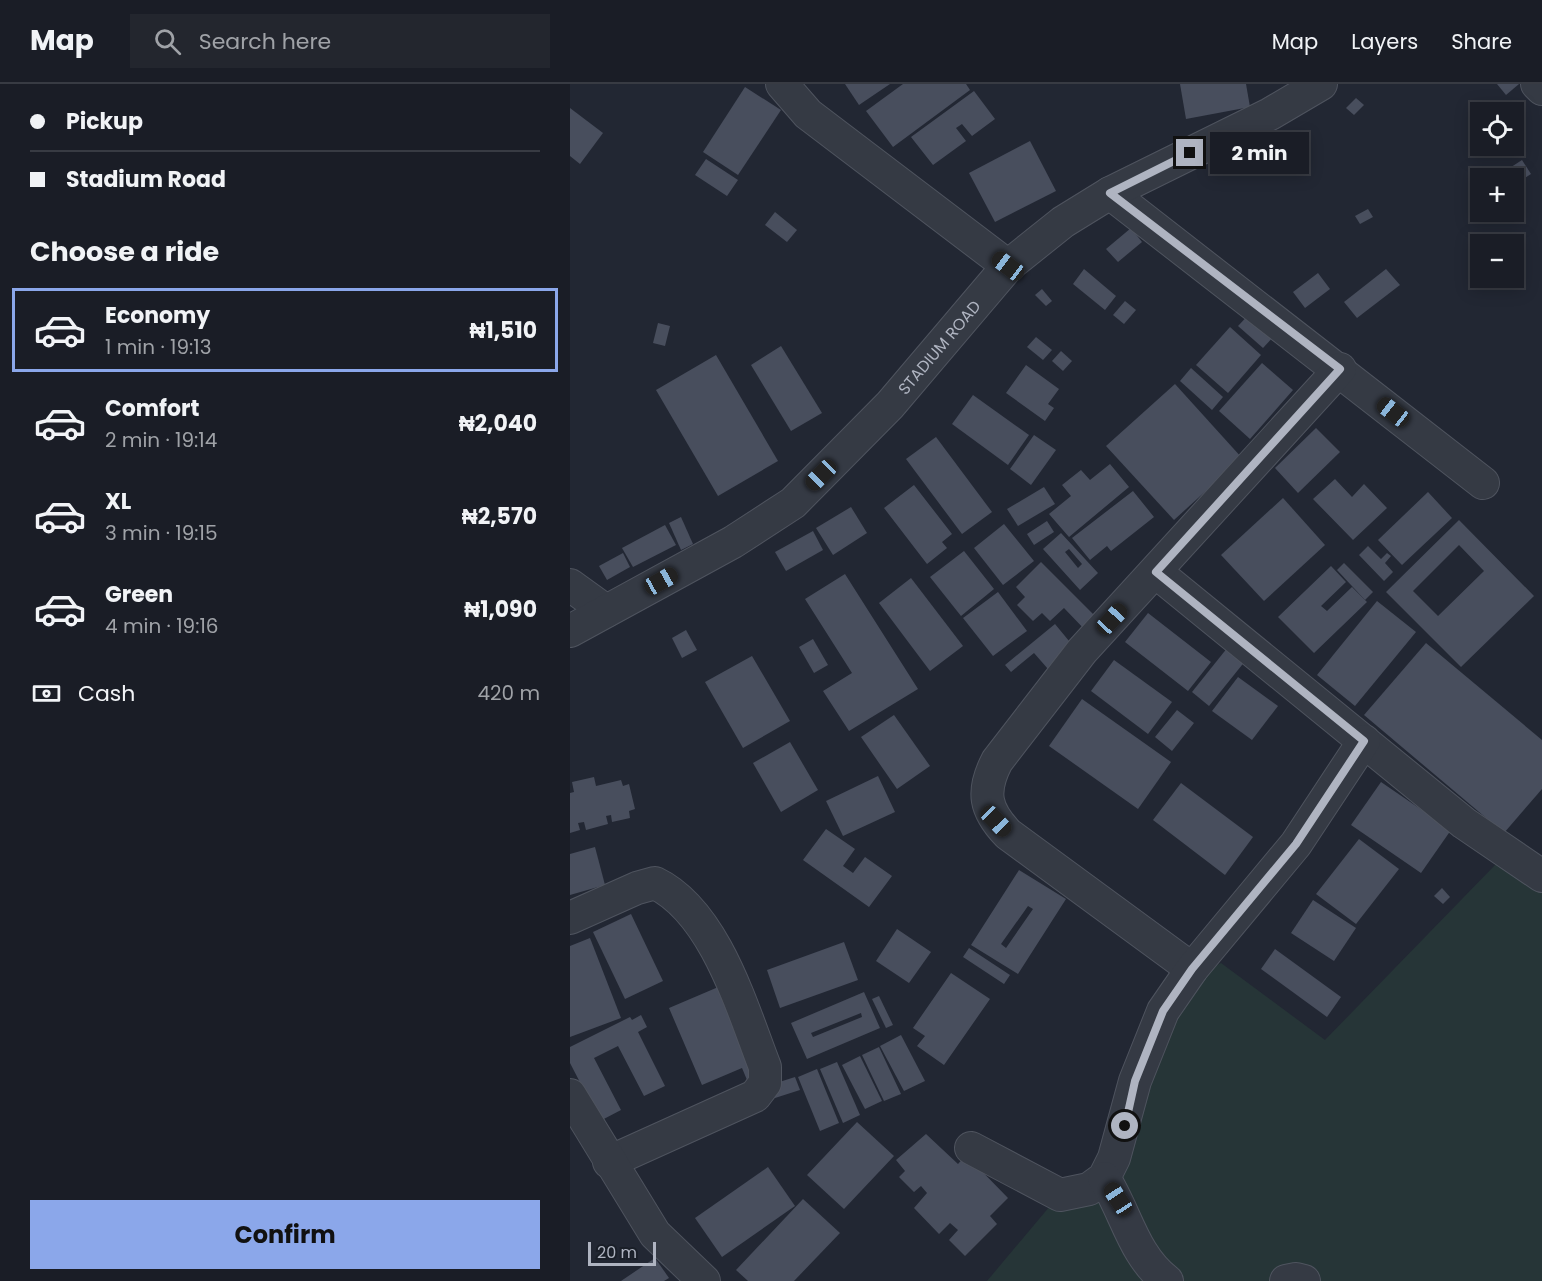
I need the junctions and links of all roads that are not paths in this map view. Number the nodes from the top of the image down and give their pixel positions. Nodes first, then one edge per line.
1 (782, 84) edge
2 (1321, 84) edge
3 (1537, 84) edge
4 (1542, 89) edge
5 (1110, 193) junction
6 (1008, 266) junction
7 (1340, 369) junction
8 (1483, 483) dead end
9 (1156, 572) junction
10 (570, 585) edge
11 (606, 611) junction
12 (570, 631) edge
13 (1364, 741) junction
14 (1542, 876) edge
15 (570, 918) edge
16 (1192, 969) junction
17 (570, 1095) edge
18 (971, 1148) dead end
19 (609, 1162) junction
20 (1104, 1178) junction
21 (704, 1281) edge
22 (1167, 1281) edge
23 (1286, 1281) edge
24 (1304, 1281) edge

1 - 6 street
2 - 5 street, STADIUM ROAD
3 - 4 street
5 - 6 street, STADIUM ROAD
5 - 7 street
6 - 11 street, STADIUM ROAD
7 - 8 street
7 - 9 street
9 - 13 street
9 - 16 street
10 - 11 street
11 - 12 street, STADIUM ROAD
13 - 14 street
13 - 16 street
15 - 19 street
16 - 20 street
17 - 19 street
18 - 20 street
19 - 21 street
20 - 22 street
23 - 24 street

